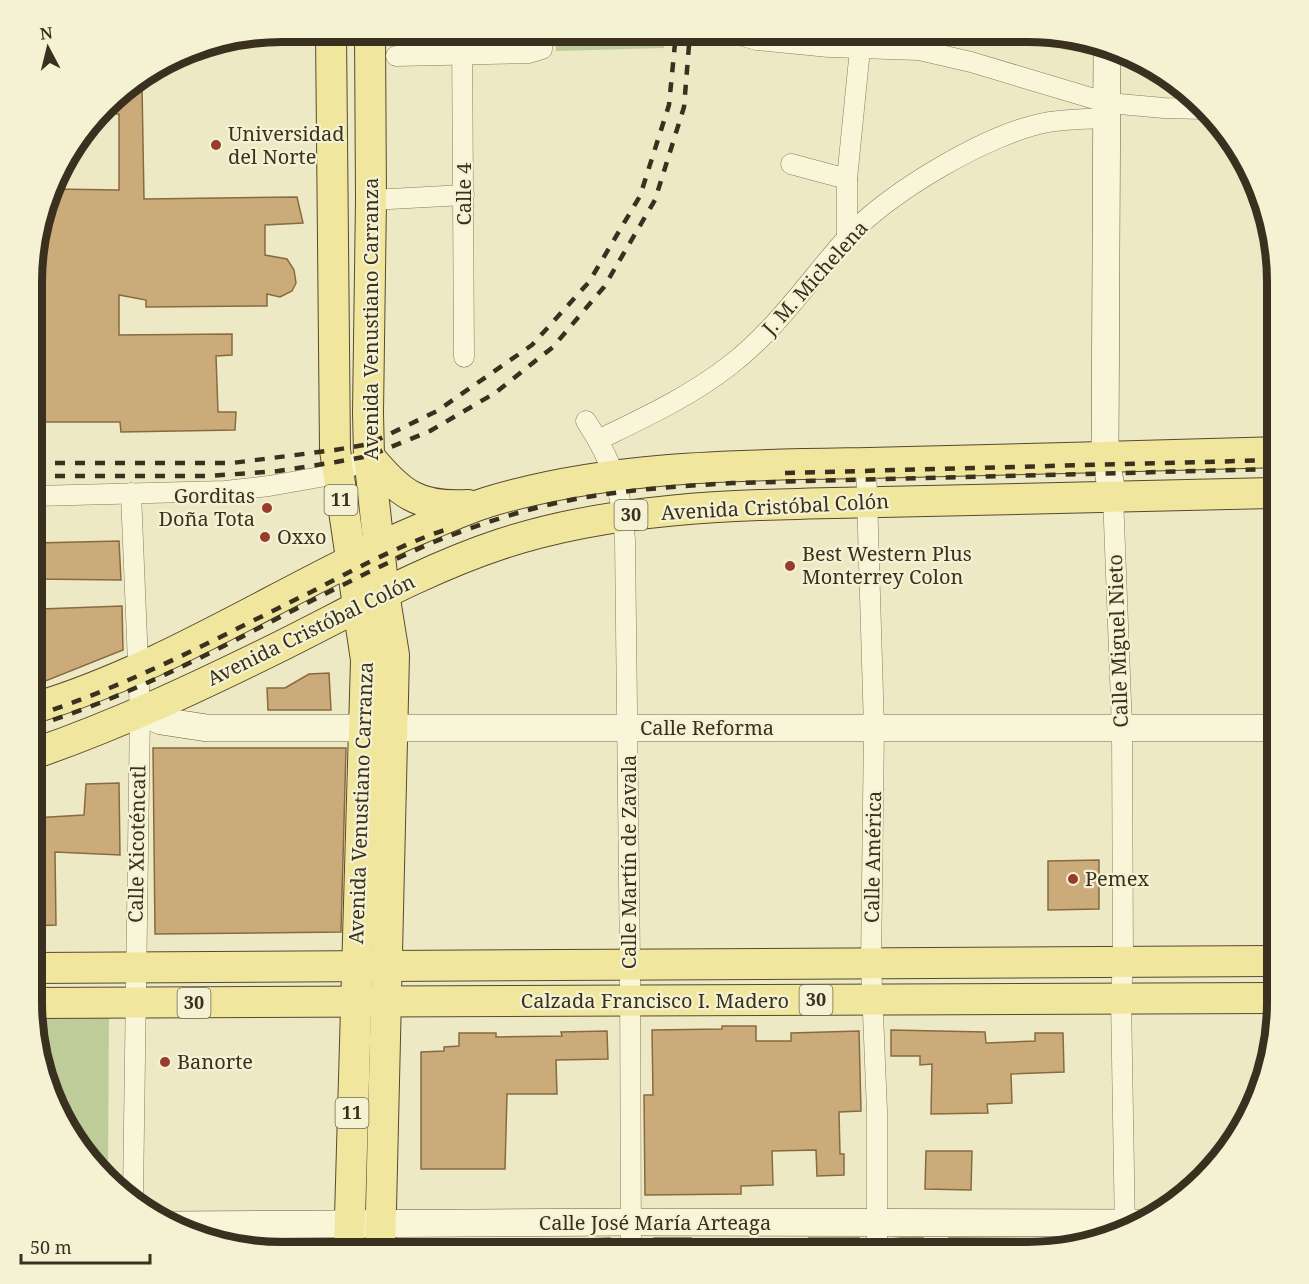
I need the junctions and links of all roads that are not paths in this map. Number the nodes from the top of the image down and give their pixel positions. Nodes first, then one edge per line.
1 (331, 42) edge
2 (370, 42) edge
3 (462, 42) edge
4 (541, 42) edge
5 (781, 42) edge
6 (860, 49) junction
7 (463, 55) junction
8 (396, 56) dead end
9 (1107, 56) edge
10 (1193, 109) edge
11 (1108, 110) junction
12 (791, 164) dead end
13 (847, 179) junction
14 (464, 195) junction
15 (371, 200) junction
16 (847, 236) junction
17 (464, 357) dead end
18 (586, 421) dead end
19 (598, 440) junction
20 (1267, 452) edge
21 (369, 456) junction
22 (1105, 457) junction
23 (866, 463) junction
24 (337, 474) junction
25 (616, 476) junction
26 (131, 493) junction
27 (1267, 493) edge
28 (42, 496) edge
29 (1113, 496) junction
30 (489, 502) junction
31 (867, 502) junction
32 (623, 516) junction
33 (379, 546) junction
34 (351, 560) junction
35 (384, 593) junction
36 (357, 607) junction
37 (138, 667) junction
38 (42, 705) edge
39 (140, 712) junction
40 (378, 728) junction
41 (628, 728) junction
42 (874, 728) junction
43 (1122, 728) junction
44 (1267, 728) edge
45 (42, 751) edge
46 (1122, 962) junction
47 (1267, 962) edge
48 (871, 964) junction
49 (630, 965) junction
50 (356, 966) junction
51 (388, 966) junction
52 (42, 968) edge
53 (135, 968) junction
54 (1267, 998) edge
55 (1121, 999) junction
56 (872, 1000) junction
57 (629, 1001) junction
58 (355, 1002) junction
59 (387, 1002) junction
60 (42, 1003) edge
61 (135, 1003) junction
62 (133, 1190) edge
63 (1130, 1219) edge
64 (631, 1222) junction
65 (877, 1224) junction
66 (1113, 1226) edge
67 (200, 1227) edge
68 (349, 1238) edge
69 (380, 1238) edge
70 (631, 1242) edge
71 (877, 1242) edge

1 - 24 main road, Avenida Venustiano Carranza / 11
2 - 15 main road, Avenida Venustiano Carranza / 11
3 - 7 street, Calle 4
4 - 7 street
5 - 6 street
6 - 11 street
6 - 13 street
7 - 8 street
7 - 14 street, Calle 4
9 - 11 street, Calle Miguel Nieto
10 - 11 street
11 - 16 street, J. M. Michelena
11 - 22 street, Calle Miguel Nieto
12 - 13 street
13 - 16 street
14 - 15 street
14 - 17 street, Calle 4
15 - 21 main road, Avenida Venustiano Carranza / 11
16 - 19 street, J. M. Michelena
18 - 19 street, Calle Martín de Zavala
19 - 25 street, Calle Martín de Zavala
20 - 22 main road, Avenida Cristóbal Colón / 30
21 - 24 street
21 - 30 main road
21 - 33 main road, Avenida Venustiano Carranza / 11
22 - 23 main road, Avenida Cristóbal Colón / 30
22 - 29 street, Calle Miguel Nieto
23 - 25 main road, Avenida Cristóbal Colón / 30
23 - 31 street, Calle América
24 - 26 street
24 - 34 main road, Avenida Venustiano Carranza / 11
25 - 30 main road, Avenida Cristóbal Colón / 30
25 - 32 street, Calle Martín de Zavala
26 - 28 street
26 - 37 street, Calle Xicoténcatl
27 - 29 main road, Avenida Cristóbal Colón / 30
29 - 31 main road, Avenida Cristóbal Colón / 30
29 - 43 street, Calle Miguel Nieto
30 - 33 main road, Avenida Cristóbal Colón / 30
31 - 32 main road, Avenida Cristóbal Colón / 30
31 - 42 street, Calle América
32 - 35 main road, Avenida Cristóbal Colón / 30
32 - 41 street, Calle Martín de Zavala
33 - 34 main road, Avenida Cristóbal Colón / 30
33 - 35 main road, Avenida Venustiano Carranza / 11
34 - 36 main road, Avenida Venustiano Carranza / 11
34 - 37 main road, Avenida Cristóbal Colón / 30
35 - 36 main road, Avenida Cristóbal Colón / 30
35 - 40 main road, Avenida Venustiano Carranza / 11
36 - 39 main road, Avenida Cristóbal Colón / 30
36 - 40 main road, Avenida Venustiano Carranza / 11
37 - 38 main road, Avenida Cristóbal Colón / 30
37 - 39 street, Calle Xicoténcatl
39 - 40 street, Calle Reforma
39 - 45 main road, Avenida Cristóbal Colón / 30
39 - 53 street, Calle Xicoténcatl
40 - 41 street, Calle Reforma
40 - 50 main road, Avenida Venustiano Carranza / 11
40 - 51 main road, Avenida Venustiano Carranza / 11
41 - 42 street, Calle Reforma
41 - 49 street, Calle Martín de Zavala
42 - 43 street, Calle Reforma
42 - 48 street, Calle América
43 - 44 street, Calle Reforma
43 - 46 street, Calle Miguel Nieto
46 - 47 main road, Calzada Francisco I. Madero / 30
46 - 48 main road, Calzada Francisco I. Madero / 30
46 - 55 street, Calle Miguel Nieto
48 - 49 main road, Calzada Francisco I. Madero / 30
48 - 56 street, Calle América
49 - 51 main road, Calzada Francisco I. Madero / 30
49 - 57 street, Calle Martín de Zavala
50 - 51 main road, Calzada Francisco I. Madero / 30
50 - 53 main road, Calzada Francisco I. Madero / 30
50 - 58 main road, Avenida Venustiano Carranza / 11
51 - 59 main road, Avenida Venustiano Carranza / 11
52 - 53 main road, Calzada Francisco I. Madero / 30
53 - 61 street, Calle Xicoténcatl
54 - 55 main road, Calzada Francisco I. Madero / 30
55 - 56 main road, Calzada Francisco I. Madero / 30
55 - 63 street, Calle Miguel Nieto
56 - 57 main road, Calzada Francisco I. Madero / 30
56 - 65 street, Calle América
57 - 59 main road, Calzada Francisco I. Madero / 30
57 - 64 street, Calle Martín de Zavala
58 - 59 main road, Calzada Francisco I. Madero / 30
58 - 61 main road, Calzada Francisco I. Madero / 30
58 - 68 main road, Avenida Venustiano Carranza / 11
59 - 69 main road, Avenida Venustiano Carranza / 11
60 - 61 main road, Calzada Francisco I. Madero / 30
61 - 62 street, Calle Xicoténcatl
64 - 65 street, Calle José María Arteaga
64 - 69 street, Calle José María Arteaga
64 - 70 street, Calle Martín de Zavala
65 - 66 street, Calle José María Arteaga
65 - 71 street, Calle América
67 - 68 street, Calle José María Arteaga
68 - 69 street, Calle José María Arteaga

